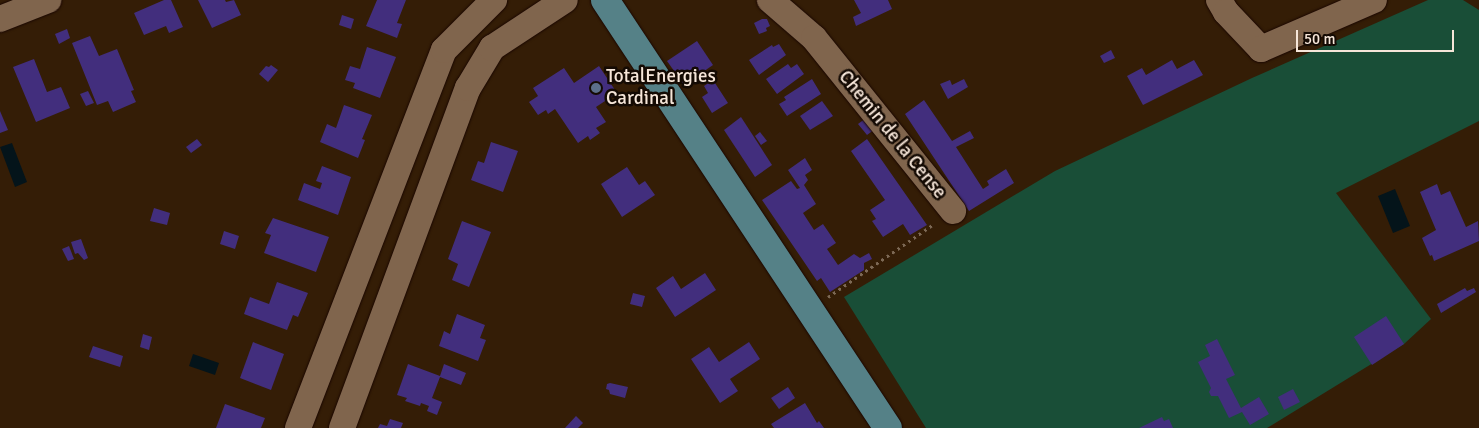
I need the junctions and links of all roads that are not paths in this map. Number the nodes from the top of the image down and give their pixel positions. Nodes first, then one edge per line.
1 (48, 0) edge
2 (494, 0) edge
3 (565, 0) edge
4 (605, 0) edge
5 (770, 0) edge
6 (1219, 0) edge
7 (1374, 0) edge
8 (0, 19) edge
9 (953, 211) road end
10 (298, 428) edge
11 (342, 428) edge
12 (888, 428) edge

1 - 8 street
2 - 10 street
3 - 11 street
4 - 12 main road
5 - 9 street, Chemin de la Cense
6 - 7 street

